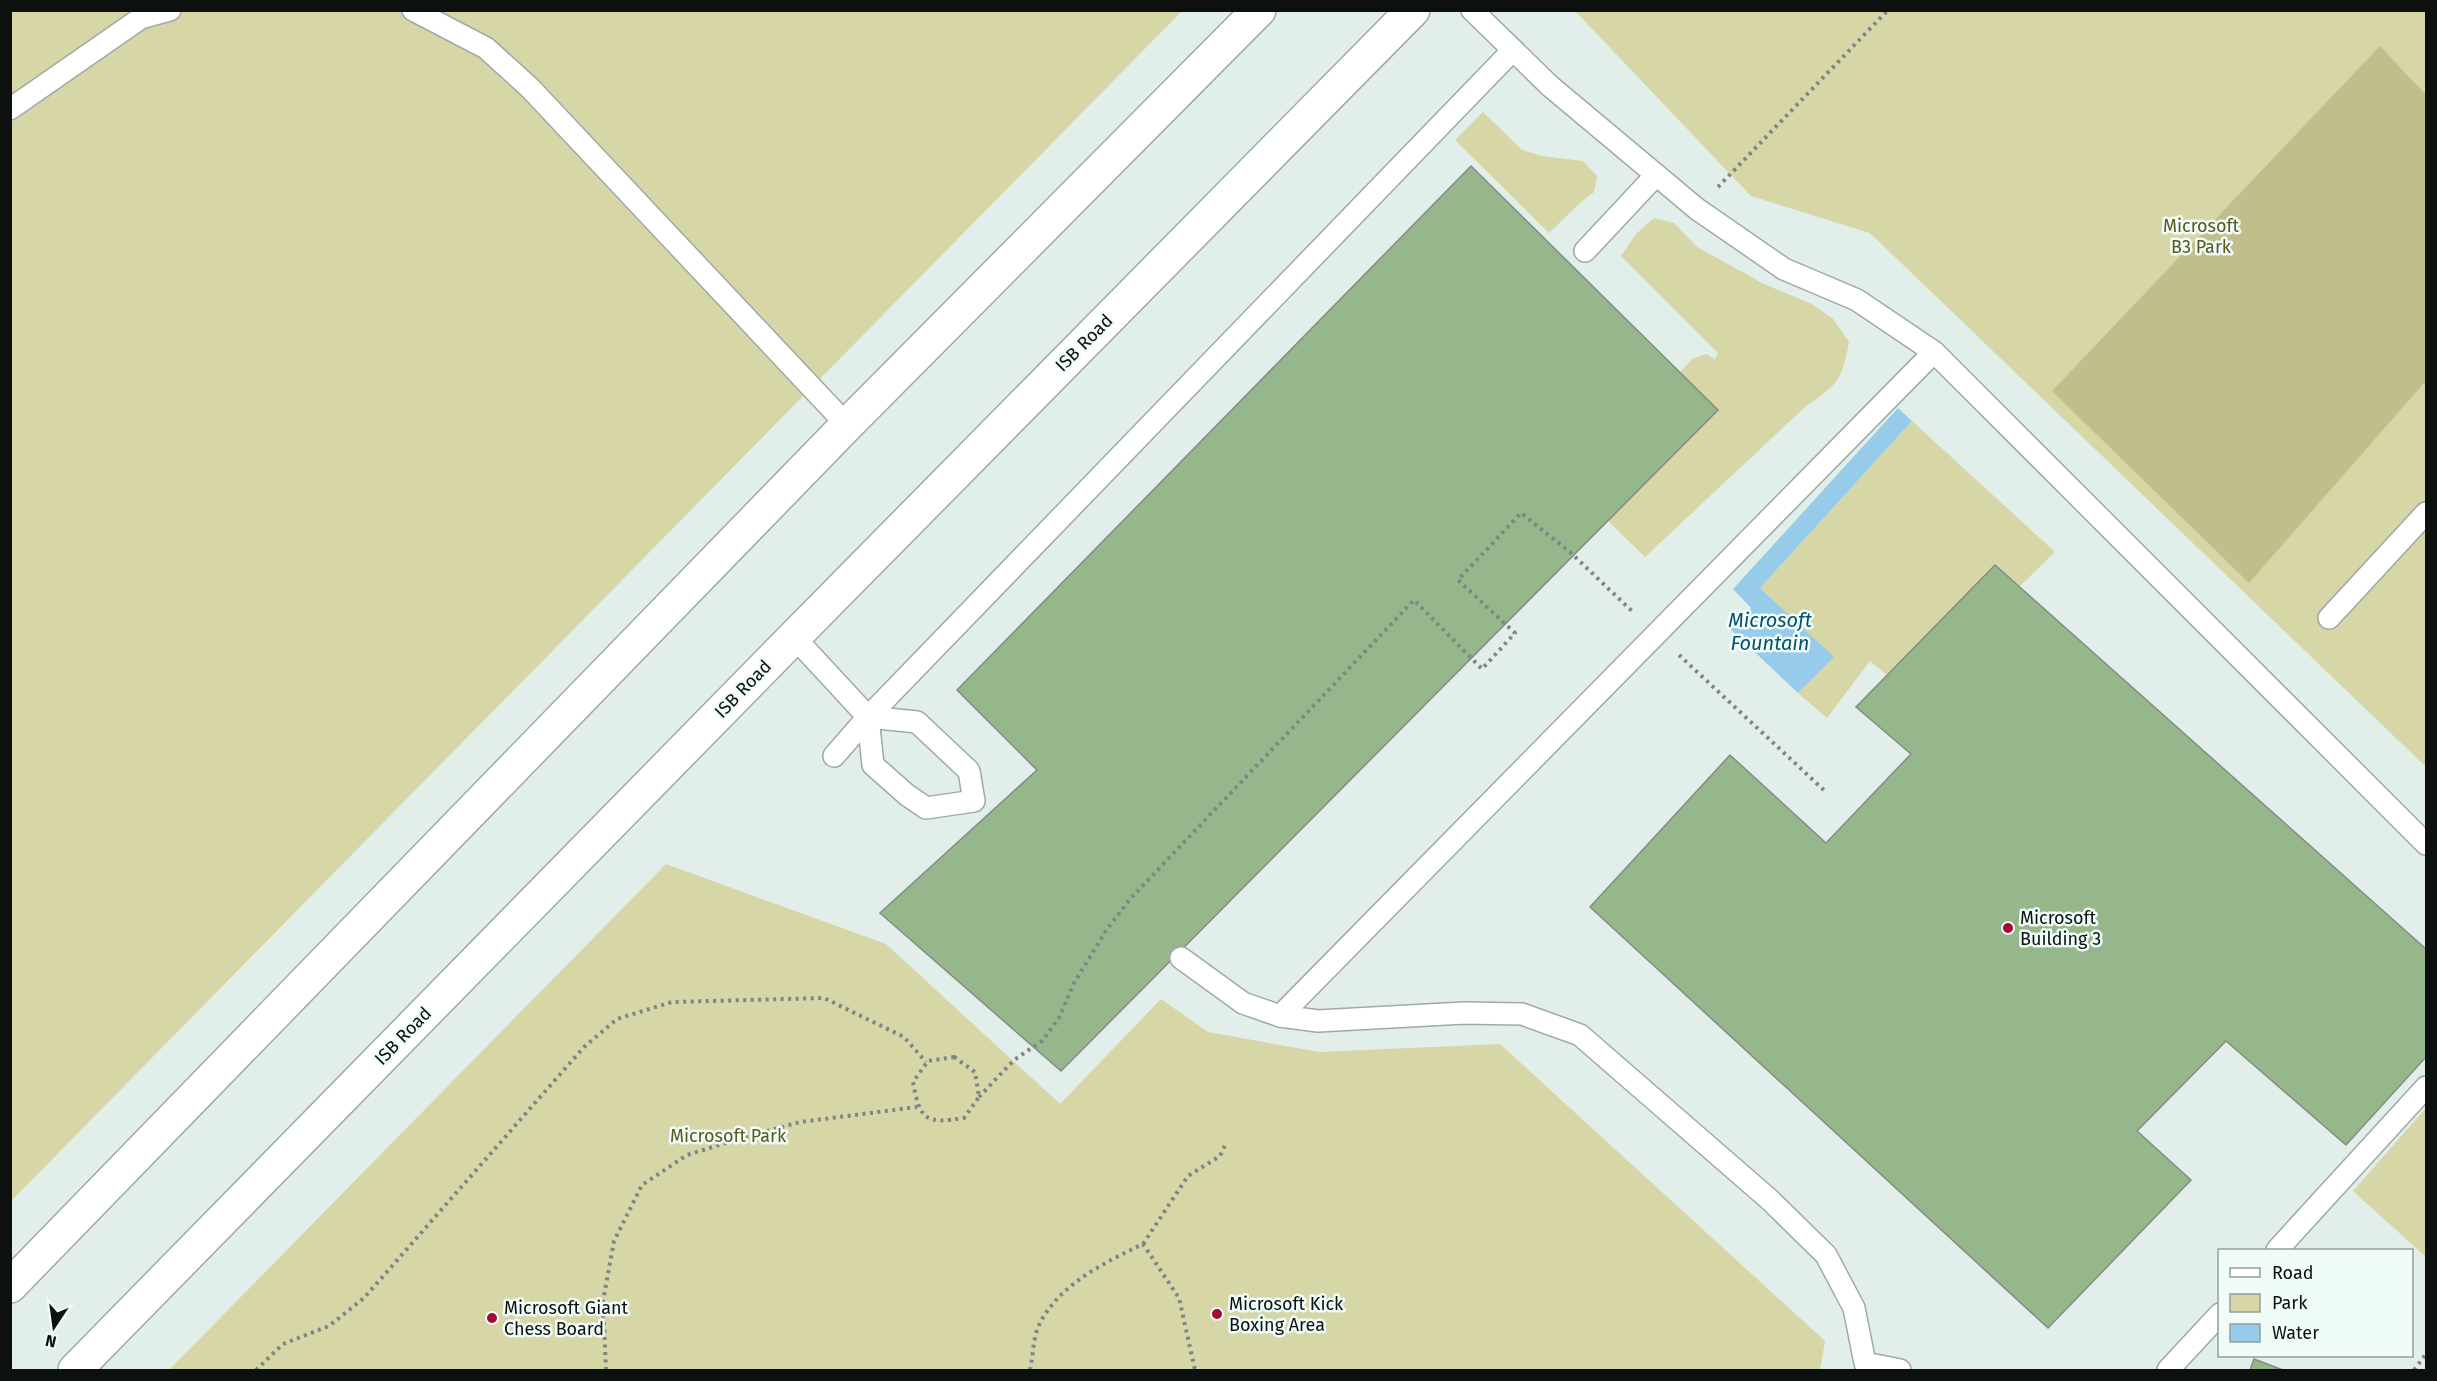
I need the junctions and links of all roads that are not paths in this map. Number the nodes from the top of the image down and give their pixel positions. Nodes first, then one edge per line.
1 (170, 10) edge
2 (413, 10) edge
3 (1259, 10) edge
4 (1413, 10) edge
5 (1472, 10) edge
6 (1513, 50) junction
7 (10, 109) edge
8 (1656, 175) junction
9 (1585, 251) dead end
10 (1934, 352) junction
11 (847, 425) junction
12 (2427, 513) edge
13 (2329, 618) dead end
14 (794, 637) junction
15 (868, 717) junction
16 (834, 756) dead end
17 (2427, 844) edge
18 (1181, 958) dead end
19 (1280, 1016) junction
20 (2427, 1087) edge
21 (2279, 1249) edge
22 (10, 1286) edge
23 (2218, 1316) edge
24 (1864, 1367) edge
25 (75, 1371) edge
26 (1900, 1371) edge
27 (2168, 1371) edge

1 - 7 lane
2 - 11 lane
3 - 11 main road
4 - 14 main road, ISB Road
5 - 6 lane
6 - 8 lane
6 - 15 lane
8 - 9 lane
8 - 10 lane
10 - 17 lane
10 - 19 lane
11 - 22 main road
12 - 13 lane
14 - 15 lane
14 - 25 main road, ISB Road
15 - 15 lane
15 - 16 lane
18 - 19 lane
19 - 24 lane
20 - 21 lane
23 - 27 lane
24 - 26 lane

